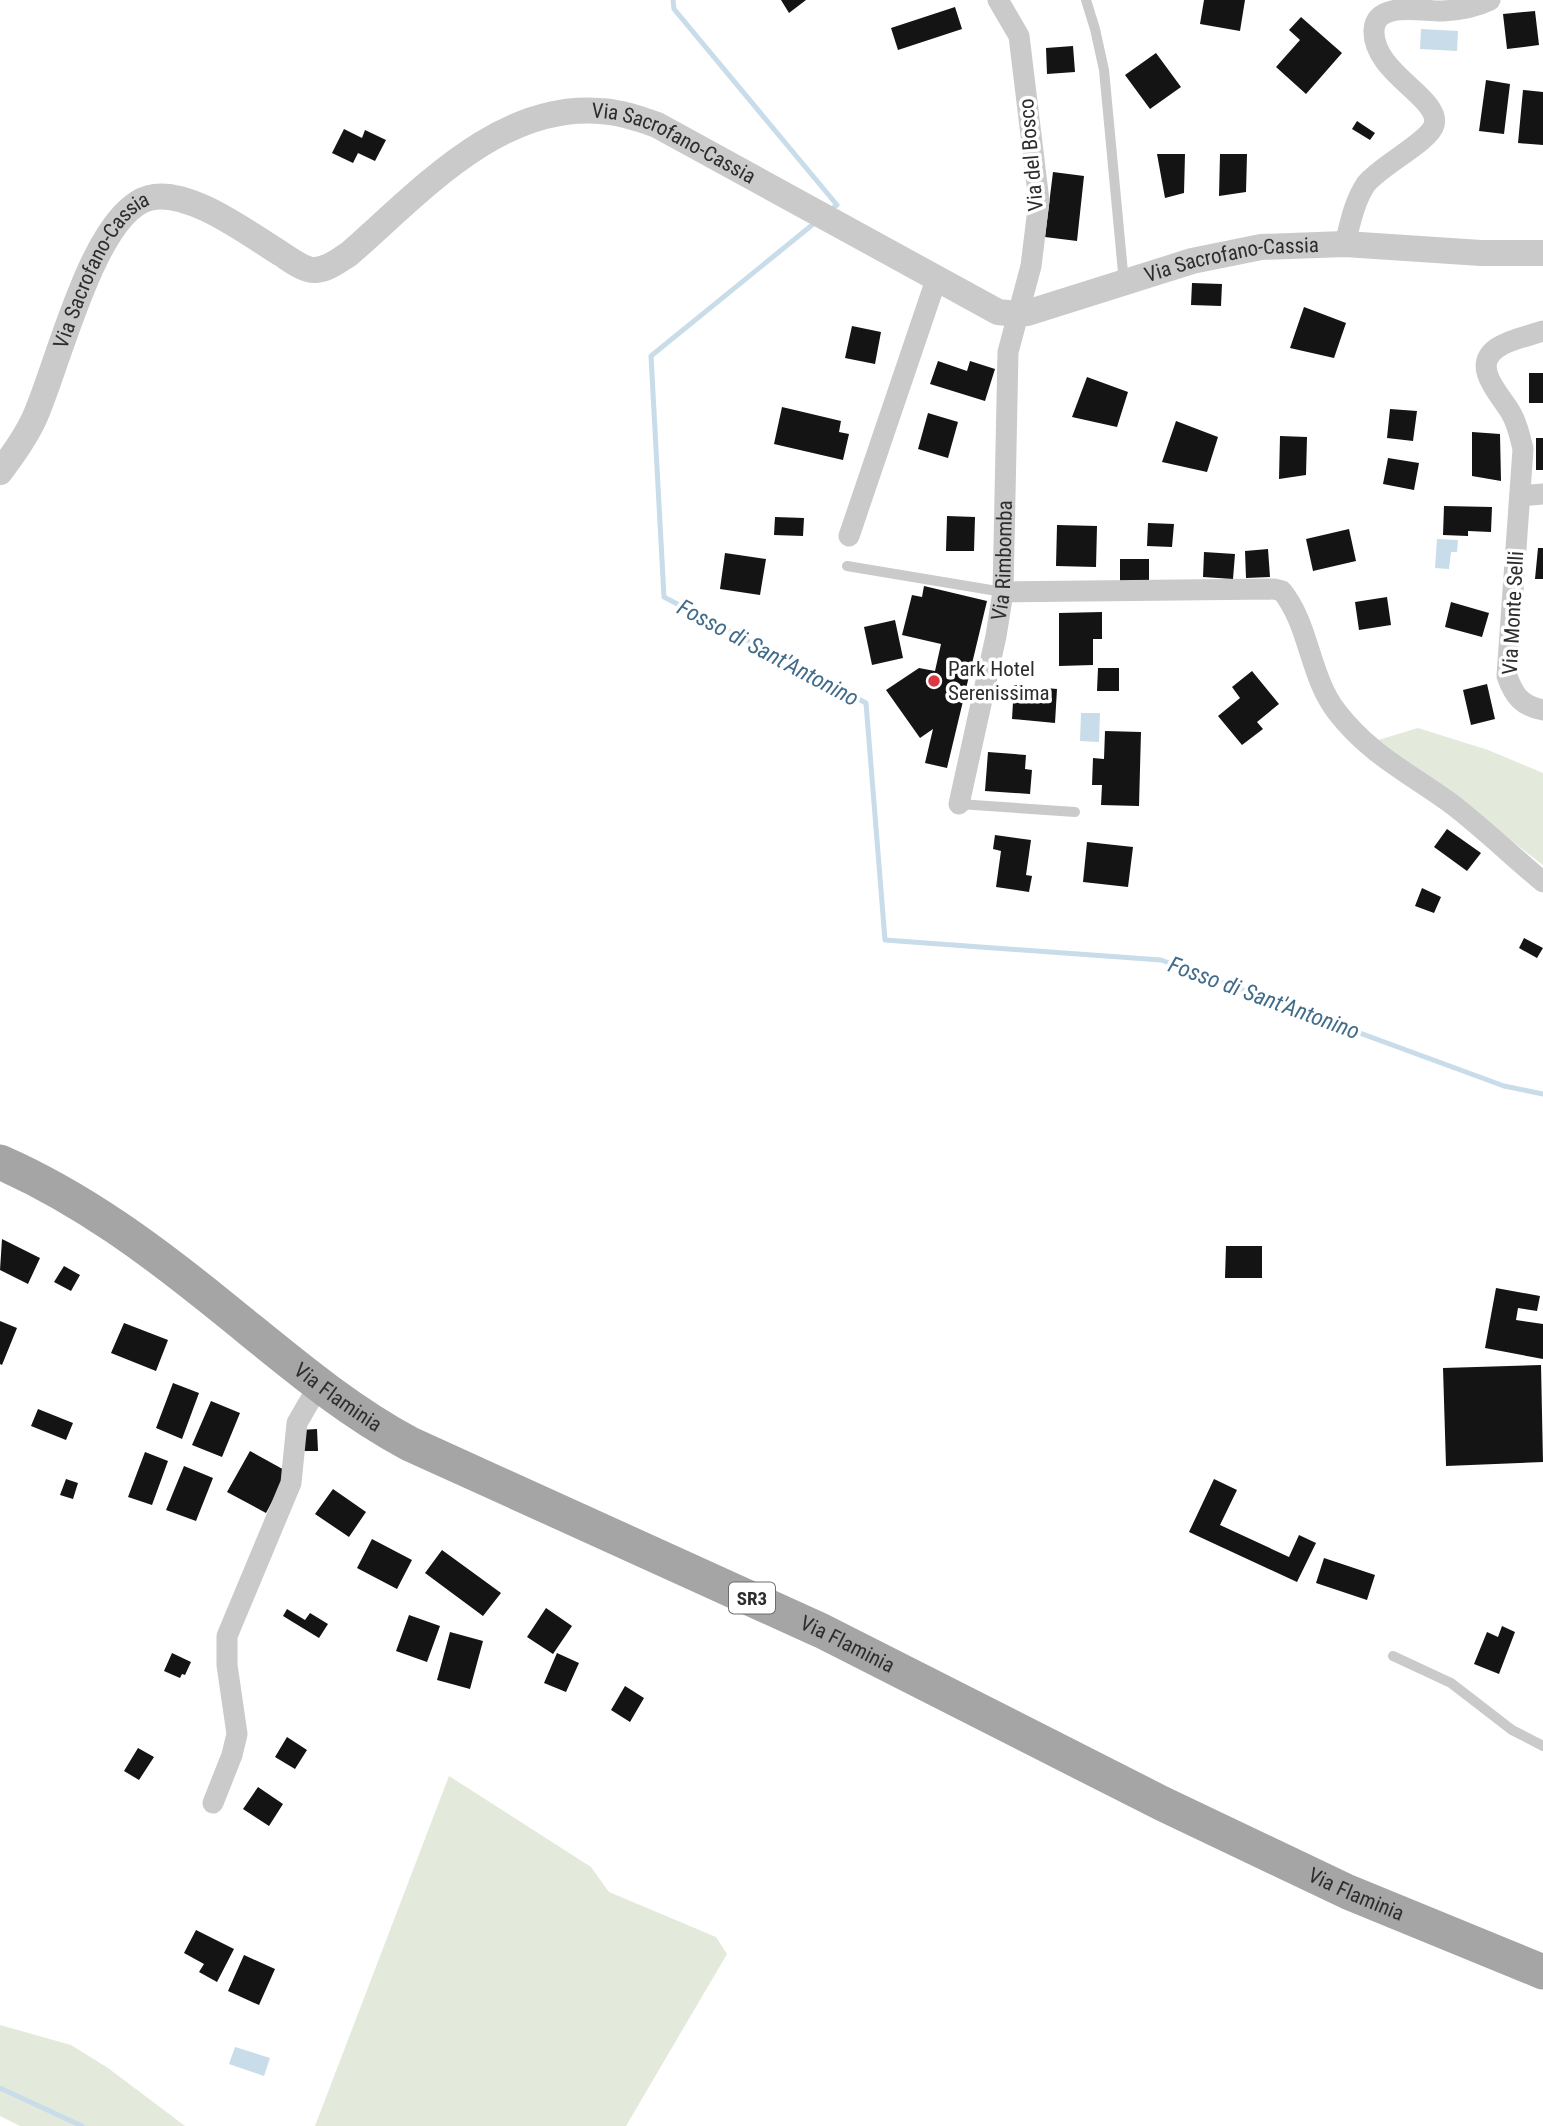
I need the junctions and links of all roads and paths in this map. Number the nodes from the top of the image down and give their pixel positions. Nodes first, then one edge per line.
1 (998, 0) edge
2 (1086, 0) edge
3 (1490, 0) edge
4 (1345, 244) junction
5 (1543, 253) edge
6 (936, 280) junction
7 (1124, 282) junction
8 (1018, 314) junction
9 (1543, 331) edge
10 (0, 472) edge
11 (1543, 494) edge
12 (1520, 496) junction
13 (849, 536) dead end
14 (847, 566) dead end
15 (1003, 592) junction
16 (1543, 710) edge
17 (959, 804) joint
18 (1075, 812) dead end
19 (1543, 882) edge
20 (0, 1162) edge
21 (319, 1385) junction
22 (1393, 1656) dead end
23 (1543, 1746) edge
24 (212, 1803) dead end
25 (1543, 1972) edge

1 - 8 street, Via del Bosco
2 - 7 lane
3 - 4 street
4 - 5 street, Via Sacrofano-Cassia
4 - 7 street, Via Sacrofano-Cassia
6 - 8 street, Via Sacrofano-Cassia
6 - 10 street, Via Sacrofano-Cassia
6 - 13 street
7 - 8 street, Via Sacrofano-Cassia
8 - 15 street, Via Rimbomba
9 - 12 street, Via Monte Selli
11 - 12 street
12 - 16 street, Via Monte Selli
14 - 15 lane
15 - 17 street, Via Rimbomba
15 - 19 street
17 - 18 lane
20 - 21 main road, Via Flaminia / SR3
21 - 24 street
21 - 25 main road, Via Flaminia / SR3
22 - 23 lane

